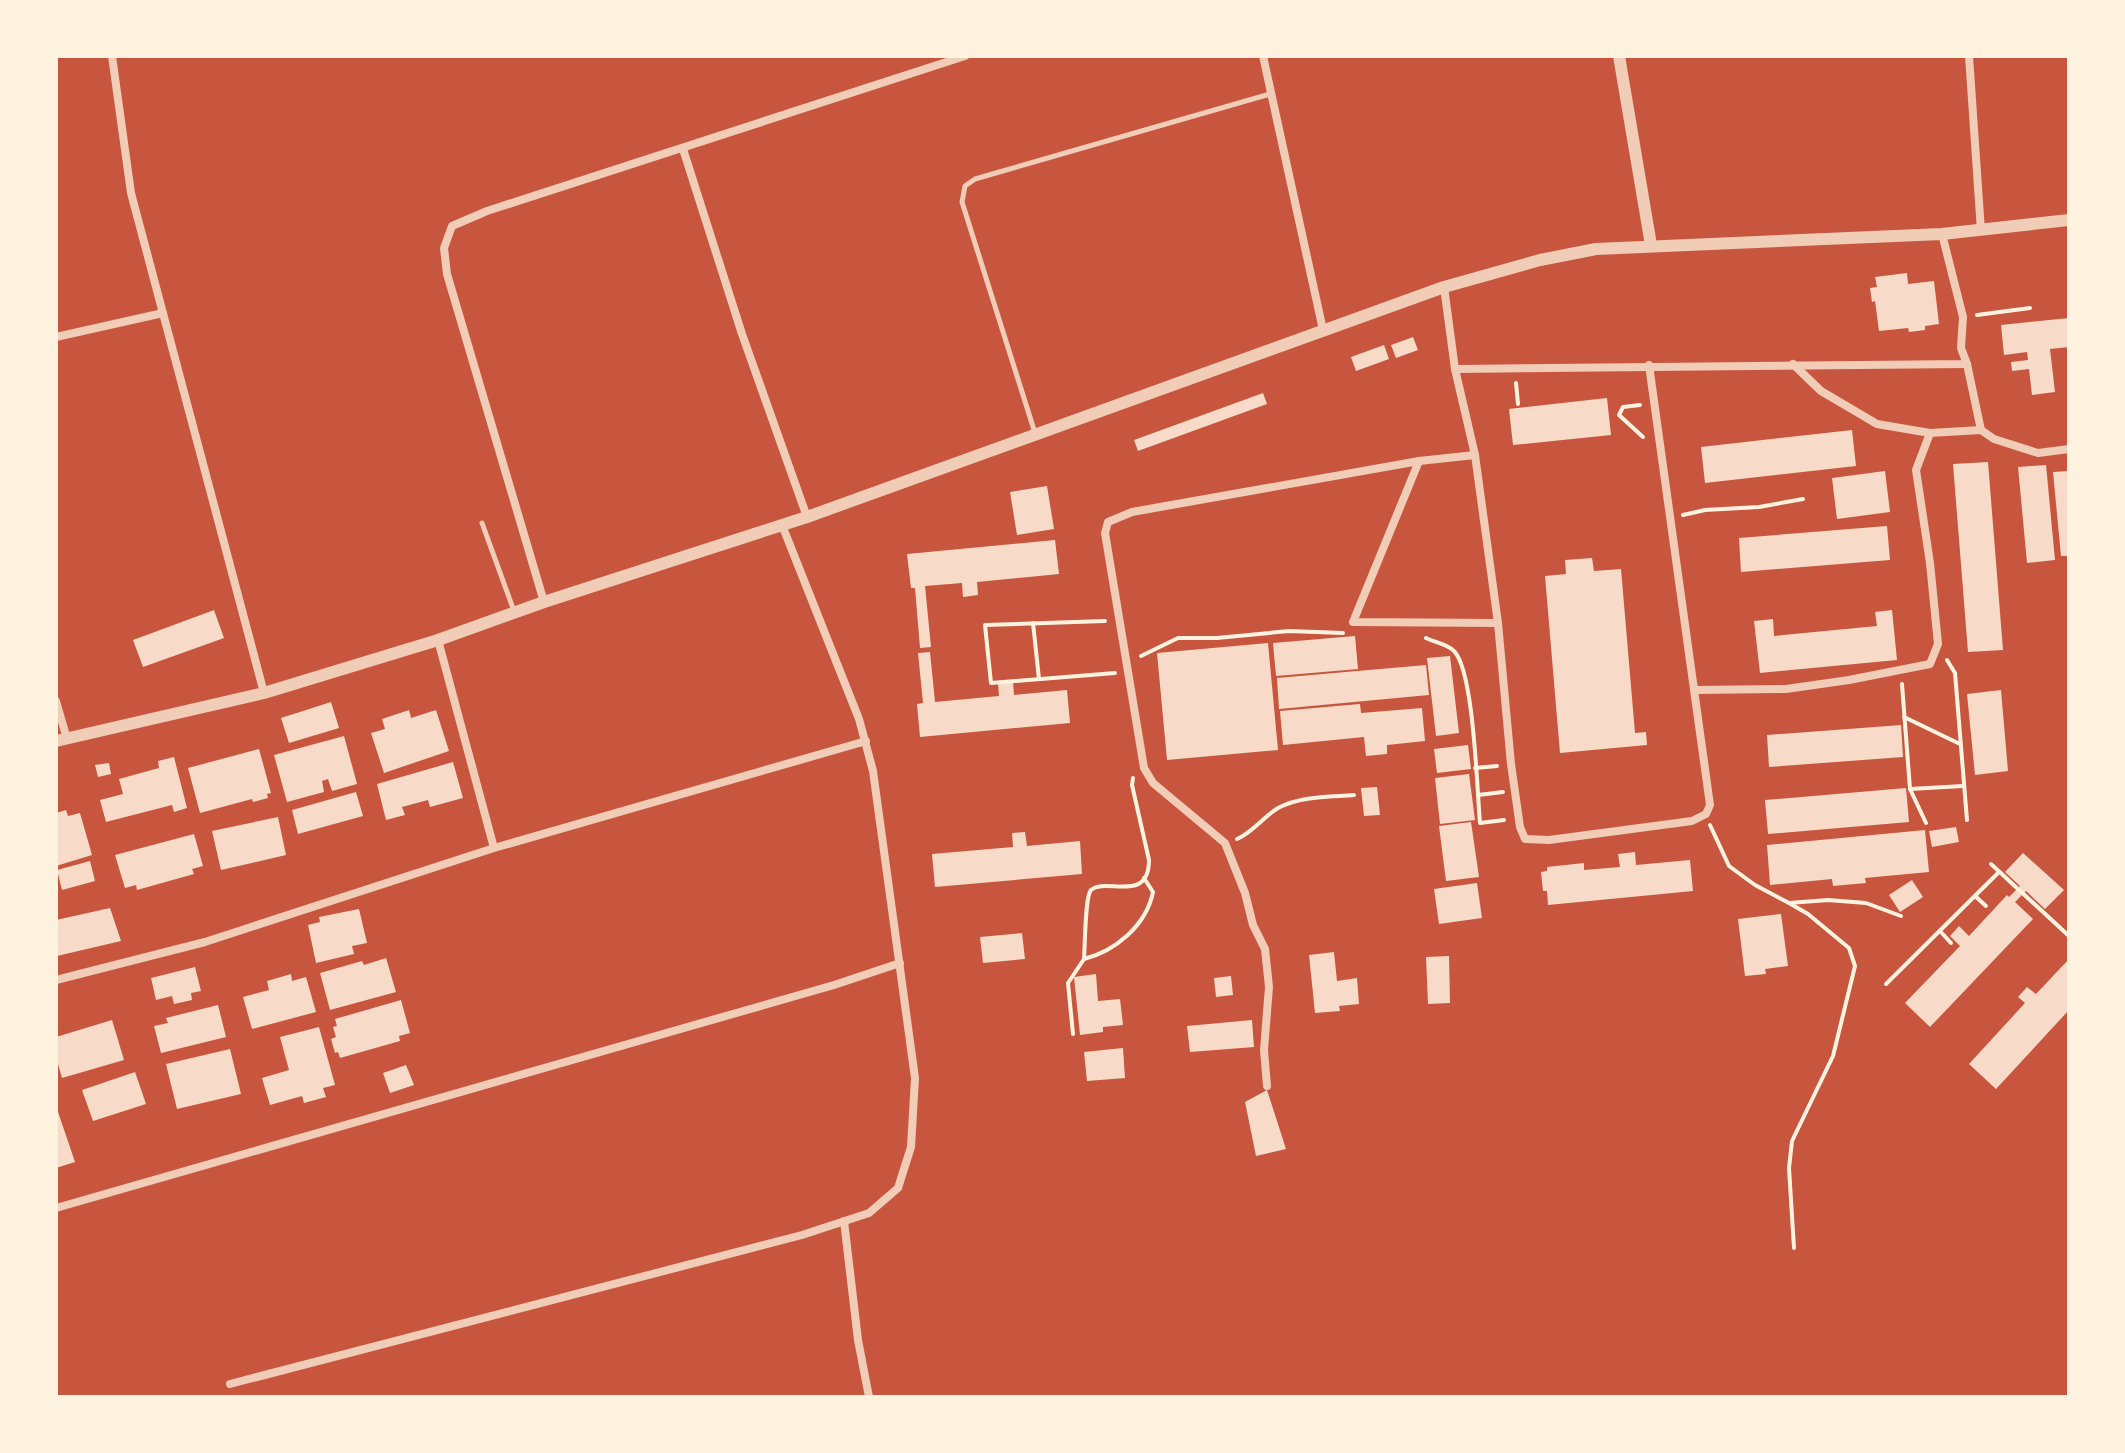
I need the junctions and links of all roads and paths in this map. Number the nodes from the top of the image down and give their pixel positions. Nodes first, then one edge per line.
1 (112, 56) edge
2 (965, 56) edge
3 (1263, 56) edge
4 (1619, 56) edge
5 (1969, 56) edge
6 (1271, 94) junction
7 (683, 149) junction
8 (2069, 220) edge
9 (1981, 231) junction
10 (1942, 234) junction
11 (1651, 245) junction
12 (1444, 287) junction
13 (2030, 308) dead end
14 (163, 313) junction
15 (1963, 317) junction
16 (1323, 330) junction
17 (56, 337) edge
18 (1793, 364) junction
19 (1967, 364) junction
20 (1649, 365) junction
21 (1455, 369) junction
22 (1514, 370) junction
23 (1654, 402) junction
24 (1518, 404) dead end
25 (1981, 430) junction
26 (1930, 433) junction
27 (1035, 434) junction
28 (2069, 449) edge
29 (1475, 455) junction
30 (1662, 458) junction
31 (1419, 461) junction
32 (1803, 499) dead end
33 (807, 517) junction
34 (1670, 518) junction
35 (482, 523) dead end
36 (782, 525) junction
37 (544, 602) junction
38 (515, 612) junction
39 (1119, 621) junction
40 (1033, 623) junction
41 (1498, 623) junction
42 (1349, 633) dead end
43 (1422, 637) dead end
44 (438, 640) junction
45 (1938, 644) junction
46 (1901, 669) junction
47 (1127, 672) junction
48 (1039, 679) junction
49 (1695, 690) junction
50 (264, 693) junction
51 (56, 701) edge
52 (1904, 717) junction
53 (61, 740) edge
54 (866, 741) junction
55 (1960, 744) junction
56 (1138, 748) junction
57 (1511, 764) junction
58 (1475, 768) junction
59 (1963, 786) junction
60 (1910, 789) junction
61 (1514, 791) junction
62 (1354, 795) dead end
63 (1478, 795) junction
64 (1706, 814) junction
65 (1518, 818) junction
66 (1967, 820) dead end
67 (1926, 823) dead end
68 (1225, 843) junction
69 (494, 848) junction
70 (1991, 864) dead end
71 (1999, 872) junction
72 (1144, 878) junction
73 (1975, 896) junction
74 (1789, 903) junction
75 (1986, 906) dead end
76 (1901, 916) dead end
77 (1940, 931) junction
78 (2069, 936) edge
79 (1951, 943) dead end
80 (1084, 959) junction
81 (900, 963) junction
82 (56, 980) edge
83 (1886, 984) dead end
84 (1073, 1034) dead end
85 (1267, 1086) dead end
86 (56, 1208) edge
87 (844, 1221) junction
88 (1794, 1248) dead end
89 (230, 1384) dead end
90 (869, 1397) edge

1 - 14 street
2 - 7 street
3 - 6 street
4 - 11 street
5 - 9 street
6 - 16 street
6 - 27 lane
7 - 33 street
7 - 37 street
8 - 9 street
9 - 10 street
10 - 11 street
10 - 15 street
11 - 12 street
12 - 16 street
12 - 21 street
13 - 15 path
14 - 17 street
14 - 50 street
15 - 19 street
16 - 27 street
18 - 19 street
18 - 20 street
18 - 26 street
19 - 25 street
20 - 22 street
20 - 23 street
21 - 22 street
21 - 29 street
22 - 24 path
23 - 30 street
23 - 30 path
25 - 26 street
25 - 28 street
26 - 45 street
27 - 33 street
29 - 31 street
29 - 41 street
30 - 34 street
31 - 39 street
31 - 41 street
32 - 34 path
33 - 36 street
34 - 49 street
35 - 38 lane
36 - 37 street
36 - 54 street
37 - 38 street
38 - 44 street
39 - 40 path
39 - 47 street
40 - 48 path
40 - 48 path
41 - 57 street
42 - 47 path
43 - 58 path
44 - 50 street
44 - 69 street
45 - 46 street
45 - 55 path
46 - 49 street
46 - 52 path
47 - 48 path
47 - 56 street
49 - 64 street
50 - 53 street
51 - 53 street
52 - 55 path
52 - 60 path
54 - 69 street
54 - 81 street
55 - 59 path
56 - 68 street
56 - 72 path
57 - 58 path
57 - 61 street
58 - 63 path
59 - 60 path
59 - 66 path
60 - 67 path
61 - 63 path
61 - 65 street
62 - 68 path
63 - 65 path
64 - 65 street
64 - 74 path
68 - 85 street
69 - 82 street
70 - 71 path
71 - 73 path
71 - 78 path
72 - 80 path
72 - 80 path
73 - 75 path
73 - 77 path
74 - 76 path
74 - 88 path
77 - 79 path
77 - 83 path
80 - 84 path
81 - 86 street
81 - 87 street
87 - 89 street
87 - 90 street

